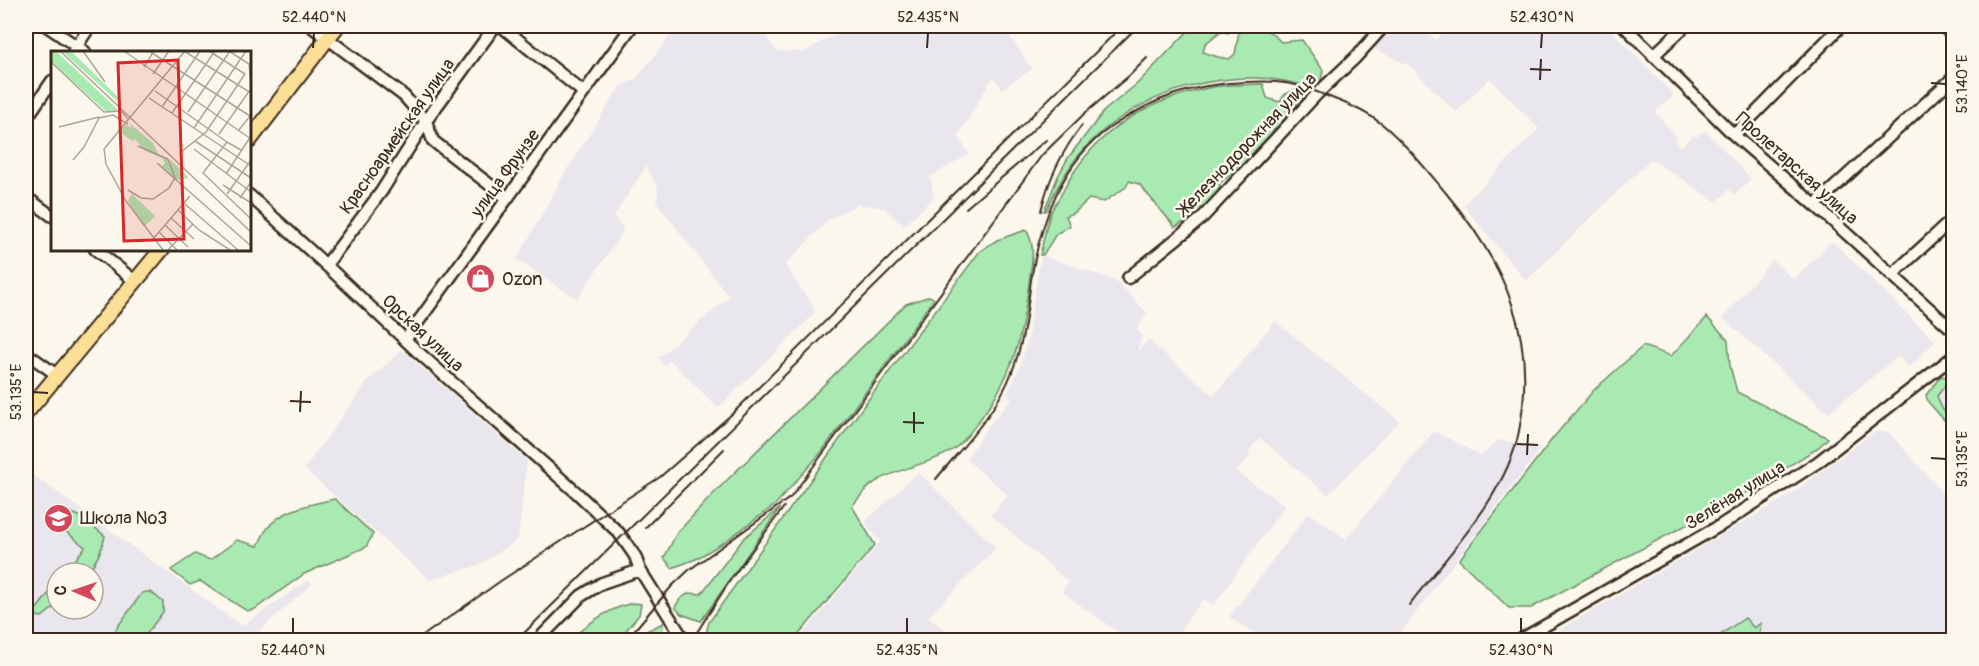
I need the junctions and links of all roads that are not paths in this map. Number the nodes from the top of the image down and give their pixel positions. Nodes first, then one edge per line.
1 (47, 26) edge
2 (90, 26) edge
3 (311, 26) edge
4 (337, 26) edge
5 (495, 26) edge
6 (501, 26) edge
7 (632, 26) edge
8 (1384, 26) edge
9 (1624, 26) edge
10 (1685, 26) edge
11 (1841, 26) edge
12 (1943, 26) edge
13 (1953, 37) edge
14 (328, 38) junction
15 (78, 50) edge
16 (1653, 56) junction
17 (1953, 76) edge
18 (51, 82) edge
19 (583, 92) junction
20 (26, 119) edge
21 (426, 121) junction
22 (1734, 135) junction
23 (250, 140) edge
24 (250, 196) edge
25 (26, 197) edge
26 (507, 198) junction
27 (1815, 205) junction
28 (51, 215) edge
29 (1953, 218) edge
30 (96, 250) edge
31 (161, 250) edge
32 (327, 265) junction
33 (1892, 275) junction
34 (1128, 278) dead end
35 (136, 282) junction
36 (1953, 330) edge
37 (405, 340) junction
38 (26, 353) edge
39 (1953, 356) edge
40 (57, 375) junction
41 (26, 413) edge
42 (640, 570) junction
43 (538, 640) edge
44 (684, 640) edge
45 (1520, 640) edge

1 - 15 street
2 - 15 street
3 - 14 street
4 - 14 main road
5 - 21 street, Красноармейская улица
6 - 19 street
7 - 19 street, улица Фрунзе
8 - 34 street, Железнодорожная улица
9 - 16 street, Пролетарская улица
10 - 16 street
11 - 22 street
12 - 13 street
14 - 21 street
14 - 23 main road
16 - 22 street, Пролетарская улица
17 - 27 street
18 - 20 street
19 - 26 street, улица Фрунзе
21 - 26 street
21 - 32 street, Красноармейская улица
22 - 27 street, Пролетарская улица
24 - 32 street, Орская улица
25 - 28 street
26 - 37 street, улица Фрунзе
27 - 33 street, Пролетарская улица
29 - 33 street
30 - 35 street
31 - 35 main road
32 - 37 street, Орская улица
33 - 36 street, Пролетарская улица
35 - 40 main road
37 - 42 street, Орская улица
38 - 40 street
39 - 45 street, Зелёная улица
40 - 41 main road
42 - 43 street
42 - 44 street

